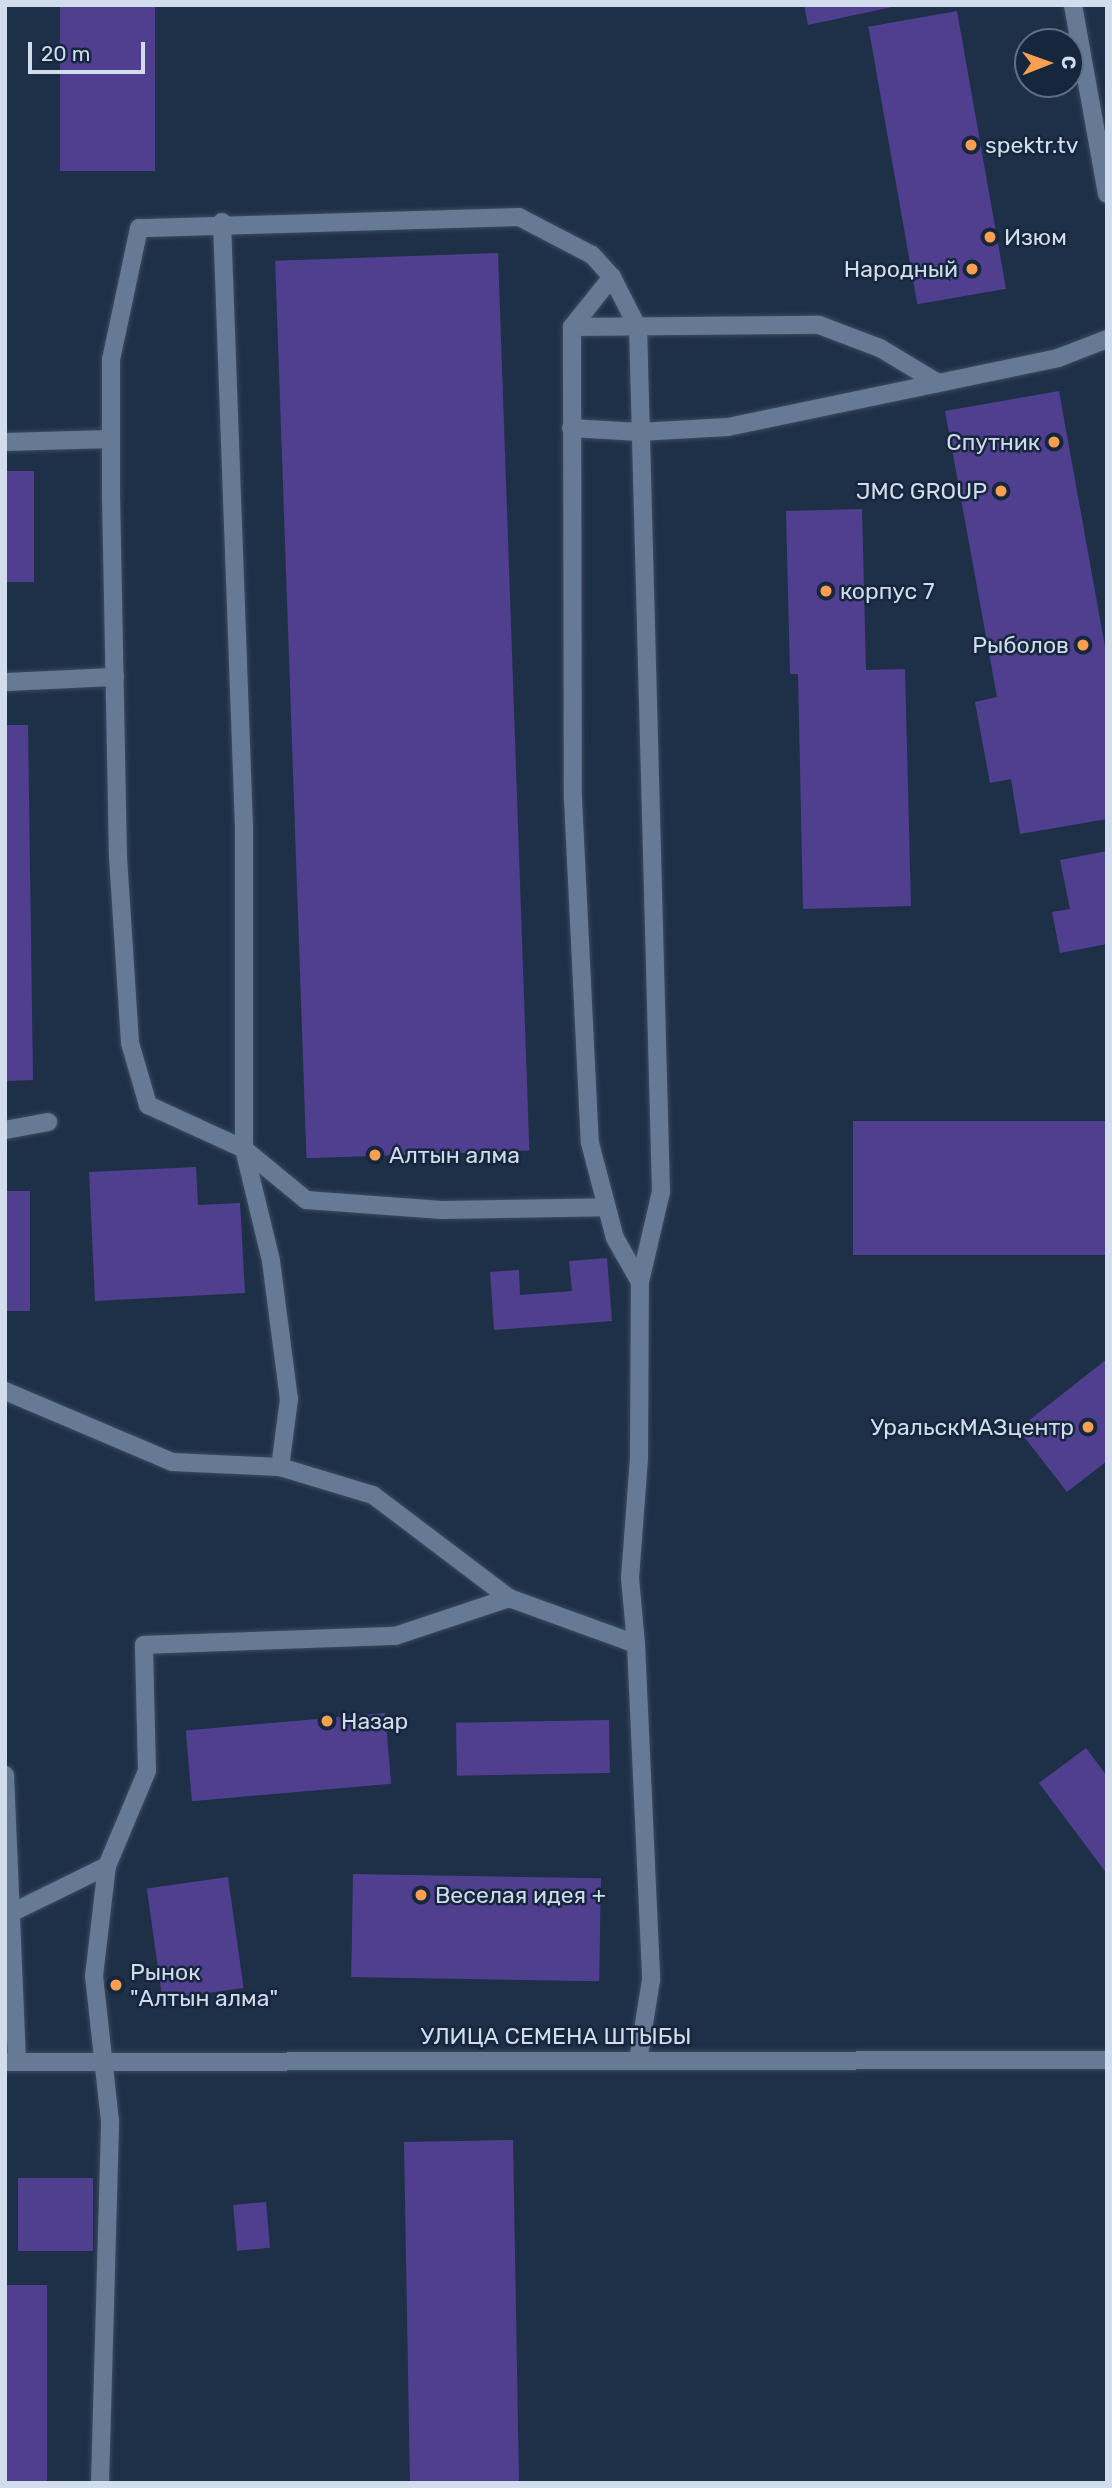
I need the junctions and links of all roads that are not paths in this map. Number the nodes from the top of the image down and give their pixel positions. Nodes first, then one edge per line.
1 (1073, 5) edge
2 (1107, 194) edge
3 (222, 222) junction
4 (612, 277) junction
5 (572, 327) junction
6 (638, 328) junction
7 (1107, 338) edge
8 (938, 383) junction
9 (571, 428) junction
10 (639, 432) junction
11 (111, 439) junction
12 (5, 442) edge
13 (115, 677) junction
14 (5, 682) edge
15 (48, 1122) dead end
16 (5, 1130) edge
17 (244, 1149) junction
18 (606, 1207) junction
19 (640, 1282) junction
20 (5, 1391) edge
21 (280, 1467) junction
22 (509, 1598) junction
23 (636, 1644) junction
24 (5, 1775) edge
25 (107, 1866) junction
26 (13, 1912) junction
27 (1107, 2060) edge
28 (105, 2061) junction
29 (638, 2061) junction
30 (11, 2062) edge
31 (100, 2483) edge

1 - 2 street
3 - 4 street
3 - 11 street
3 - 17 street
4 - 5 street
4 - 6 street
5 - 6 street
5 - 9 street
6 - 8 street
6 - 10 street
7 - 8 street
8 - 10 street
9 - 10 street
9 - 18 street
10 - 19 street
11 - 12 street
11 - 13 street
13 - 14 street
13 - 17 street
15 - 16 street
17 - 18 street
17 - 21 street
18 - 19 street
19 - 23 street
20 - 21 street
21 - 22 street
22 - 23 street
22 - 25 street
23 - 29 street
24 - 26 street
25 - 26 street
25 - 28 street
26 - 30 street
27 - 29 street, УЛИЦА СЕМЕНА ШТЫБЫ
28 - 29 street, УЛИЦА СЕМЕНА ШТЫБЫ
28 - 30 street, УЛИЦА СЕМЕНА ШТЫБЫ
28 - 31 street

